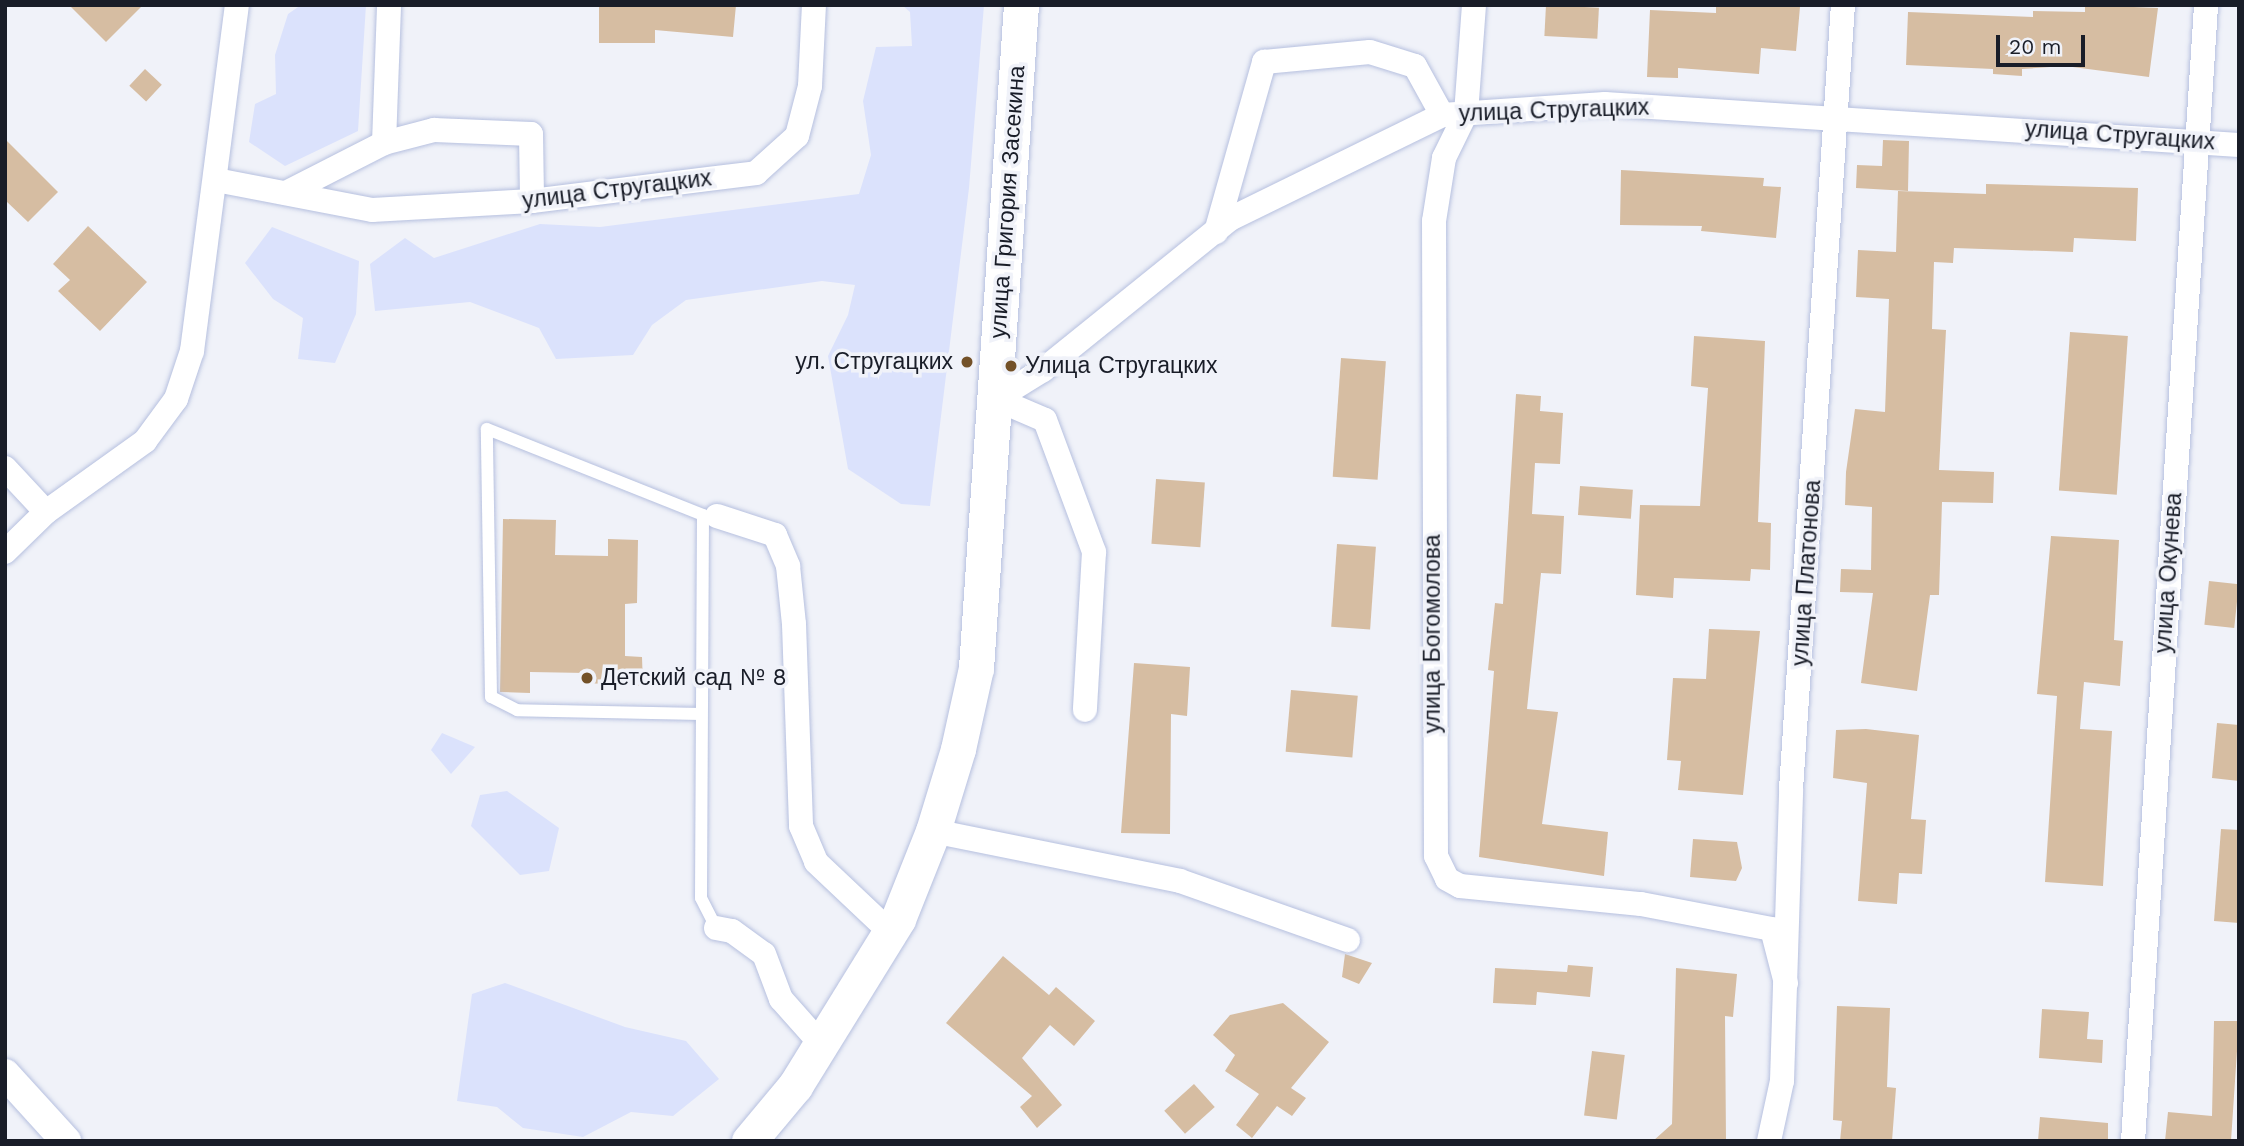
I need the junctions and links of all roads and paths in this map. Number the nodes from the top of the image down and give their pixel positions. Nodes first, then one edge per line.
1 (237, 5) edge
2 (389, 5) edge
3 (814, 5) edge
4 (1020, 5) edge
5 (1474, 5) edge
6 (1843, 5) edge
7 (2206, 5) edge
8 (1454, 114) junction
9 (1836, 115) junction
10 (2196, 142) junction
11 (384, 143) junction
12 (2239, 145) edge
13 (216, 180) junction
14 (286, 193) junction
15 (532, 201) junction
16 (1216, 232) junction
17 (996, 399) junction
18 (5, 468) edge
19 (46, 512) junction
20 (710, 515) junction
21 (5, 552) edge
22 (1086, 709) dead end
23 (701, 714) junction
24 (933, 831) junction
25 (1790, 834) junction
26 (1754, 926) junction
27 (716, 928) joint
28 (890, 932) junction
29 (1348, 940) dead end
30 (1786, 984) junction
31 (821, 1044) junction
32 (5, 1074) edge
33 (66, 1141) edge
34 (749, 1141) edge
35 (1769, 1141) edge
36 (2133, 1141) edge

1 - 13 street
2 - 11 street
3 - 15 street, улица Стругацких
4 - 17 main road, улица Григория Засекина
5 - 8 street, улица Богомолова
6 - 9 street, улица Платонова
7 - 10 street, улица Окунева
8 - 9 street, улица Стругацких
8 - 16 street, улица Стругацких
8 - 16 street
8 - 26 street, улица Богомолова
9 - 10 street, улица Стругацких
9 - 25 street, улица Платонова
10 - 12 street, улица Стругацких
10 - 36 street, улица Окунева
11 - 14 street
11 - 15 street
13 - 14 street, улица Стругацких
13 - 19 street
14 - 15 street, улица Стругацких
16 - 17 street, улица Стругацких
17 - 22 street
17 - 24 main road, улица Григория Засекина
18 - 19 street
19 - 21 street
20 - 23 lane
20 - 23 lane
20 - 28 street
23 - 27 lane
24 - 28 main road, улица Григория Засекина
24 - 29 street
25 - 26 street
25 - 30 street, улица Платонова
26 - 30 street, улица Богомолова
27 - 31 street
28 - 31 main road, улица Григория Засекина
30 - 35 street, улица Платонова
31 - 34 main road, улица Григория Засекина
32 - 33 street

